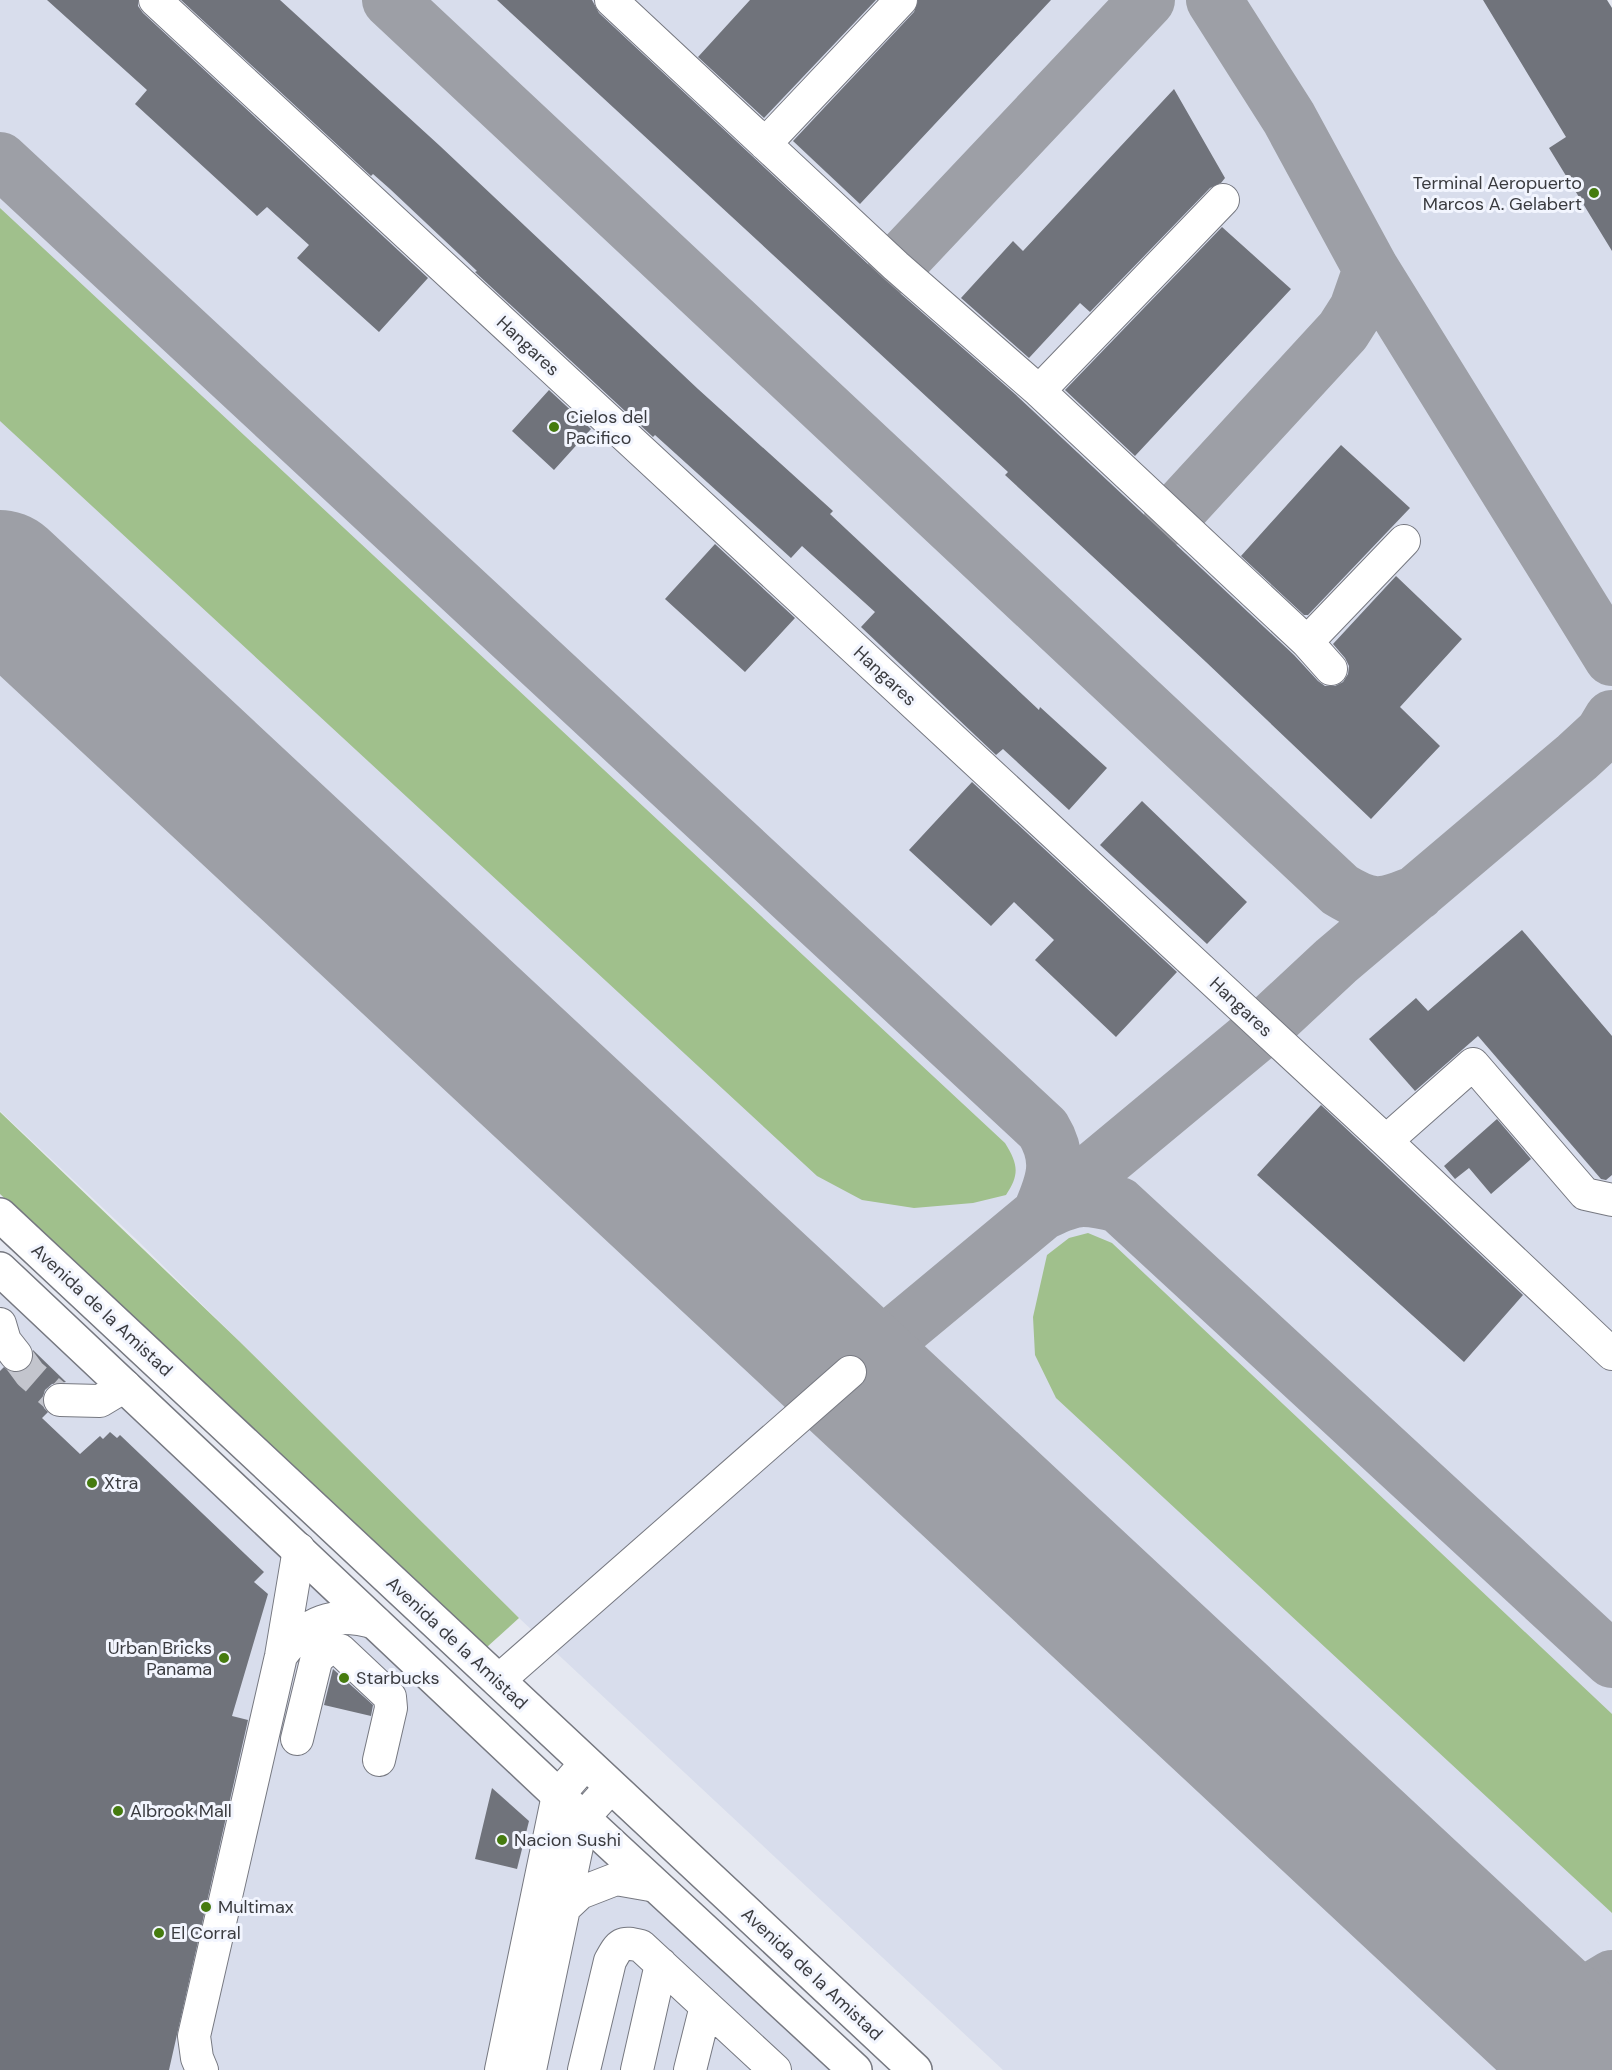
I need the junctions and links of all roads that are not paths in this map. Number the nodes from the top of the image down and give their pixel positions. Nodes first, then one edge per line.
1 (155, 0) edge
2 (611, 0) edge
3 (901, 0) edge
4 (765, 144) junction
5 (1223, 200) dead end
6 (1039, 390) junction
7 (1404, 541) dead end
8 (1307, 642) junction
9 (1331, 669) dead end
10 (1386, 1141) junction
11 (1612, 1200) edge
12 (0, 1215) edge
13 (2, 1276) edge
14 (0, 1324) edge
15 (1612, 1354) edge
16 (15, 1355) tunnel mouth
17 (850, 1372) dead end
18 (125, 1386) junction
19 (60, 1400) tunnel mouth
20 (299, 1549) junction
21 (376, 1623) junction
22 (281, 1656) junction
23 (498, 1681) junction
24 (297, 1739) dead end
25 (379, 1760) dead end
26 (586, 1763) junction
27 (611, 1787) junction
28 (558, 1795) junction
29 (583, 1818) junction
30 (656, 1886) junction
31 (563, 1909) junction
32 (661, 1964) junction
33 (706, 2006) junction
34 (747, 2058) edge
35 (202, 2070) edge
36 (501, 2070) edge
37 (530, 2070) edge
38 (584, 2070) edge
39 (637, 2070) edge
40 (690, 2070) edge
41 (775, 2070) edge
42 (855, 2070) edge
43 (915, 2070) edge

1 - 10 lane, Hangares
2 - 4 lane
3 - 4 lane
4 - 6 lane
5 - 6 lane
6 - 8 lane
7 - 8 lane
8 - 9 lane
10 - 11 lane
10 - 15 lane, Hangares
12 - 23 main road, Avenida de la Amistad
13 - 18 main road
14 - 16 lane
17 - 23 lane
18 - 19 lane
18 - 20 main road
20 - 21 main road
20 - 22 lane
21 - 22 lane
21 - 28 main road
22 - 35 lane
23 - 26 main road, Avenida de la Amistad
24 - 25 lane
26 - 27 main road, Avenida de la Amistad
26 - 28 lane
27 - 29 lane
27 - 43 main road, Avenida de la Amistad
28 - 29 main road
28 - 36 lane
29 - 30 main road
29 - 31 lane
30 - 31 lane
30 - 42 main road
31 - 37 lane
32 - 33 lane
32 - 38 lane
32 - 39 lane
33 - 34 lane
33 - 40 lane
34 - 41 lane

